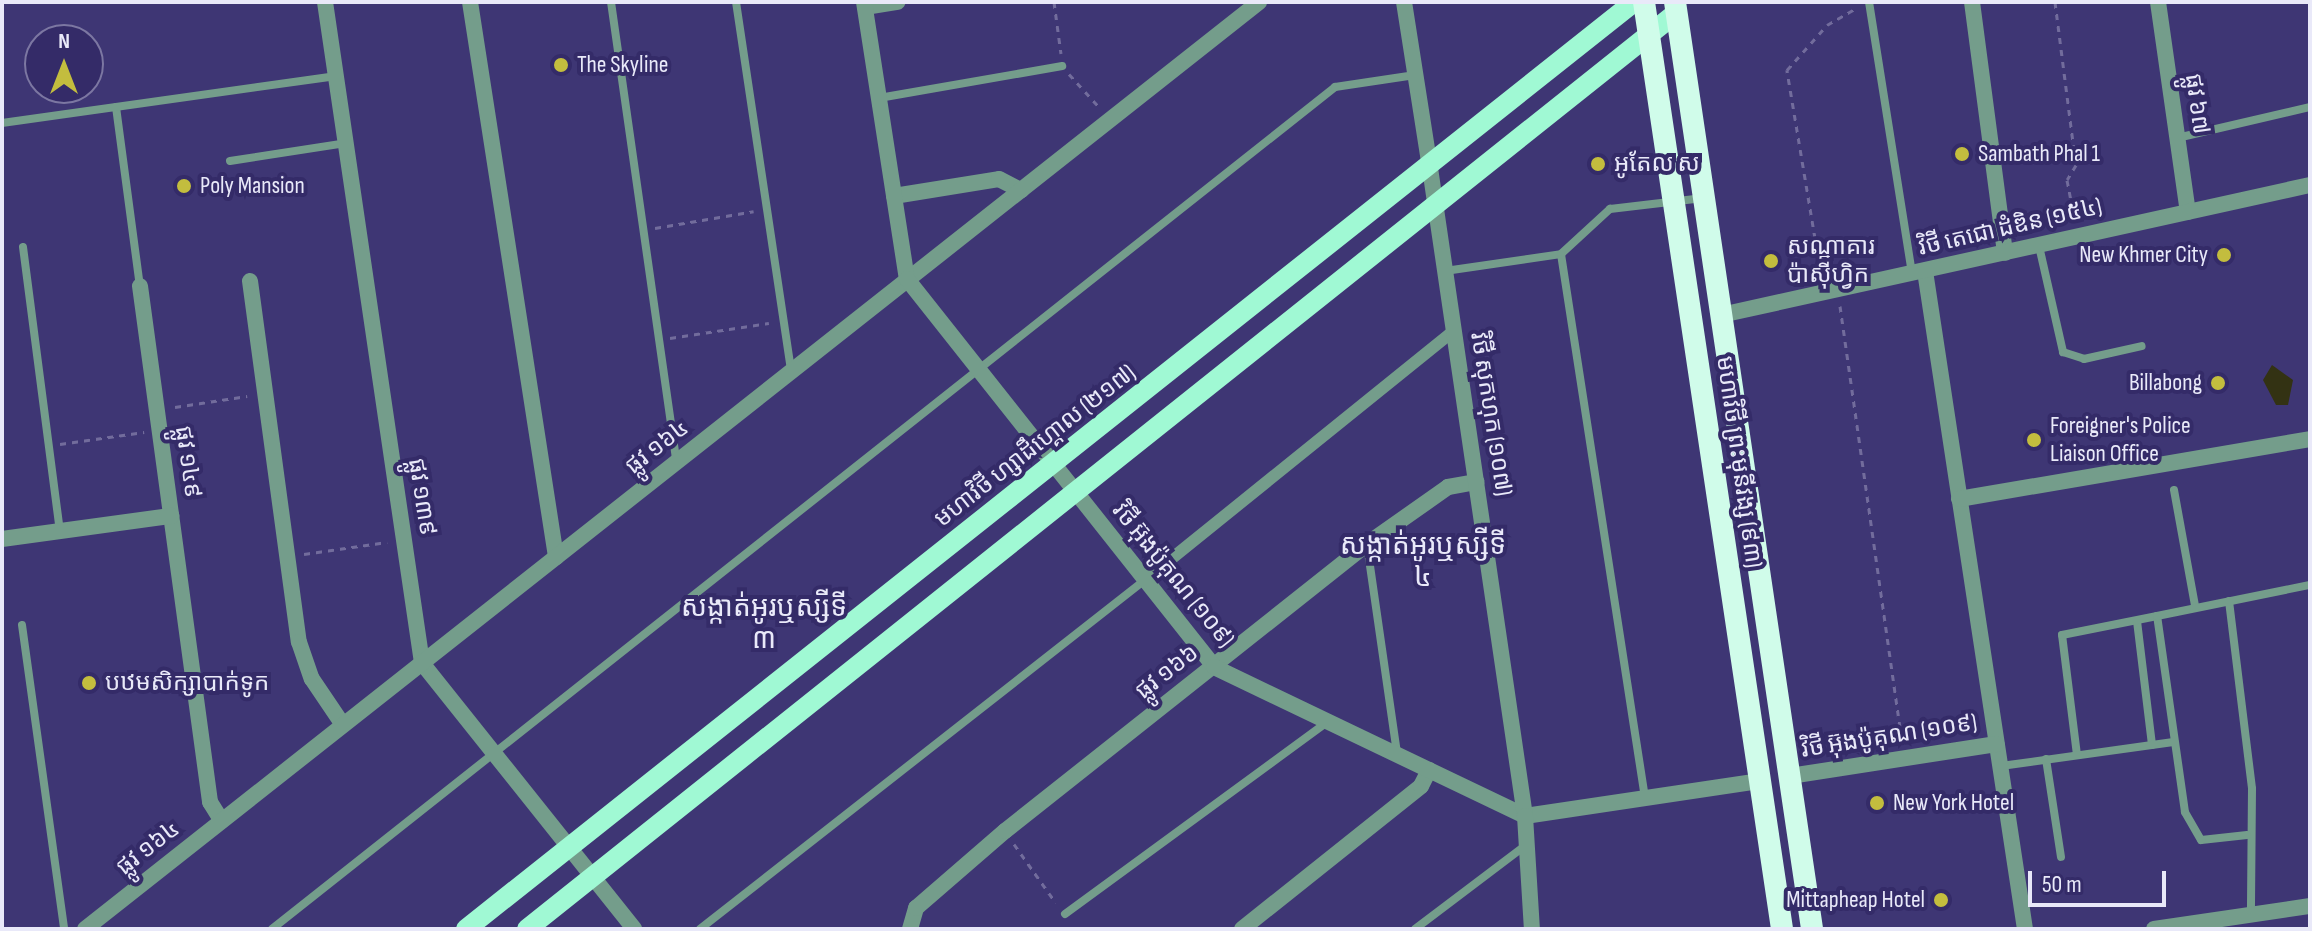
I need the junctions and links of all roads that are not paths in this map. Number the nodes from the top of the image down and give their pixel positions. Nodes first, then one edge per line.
1 (325, 2) edge
2 (470, 2) edge
3 (611, 2) edge
4 (736, 2) edge
5 (898, 2) edge
6 (1259, 2) edge
7 (1404, 2) edge
8 (1634, 2) edge
9 (1644, 2) edge
10 (1972, 2) edge
11 (2158, 2) edge
12 (865, 4) edge
13 (1868, 4) edge
14 (1680, 6) edge
15 (1649, 37) junction
16 (1062, 66) dead end
17 (1415, 74) junction
18 (336, 76) junction
19 (879, 98) junction
20 (116, 107) junction
21 (2310, 107) edge
22 (2, 123) edge
23 (2177, 138) junction
24 (346, 143) junction
25 (230, 161) dead end
26 (1430, 168) junction
27 (2310, 185) edge
28 (1021, 190) junction
29 (894, 196) junction
30 (1703, 198) junction
31 (1674, 202) junction
32 (1436, 208) junction
33 (2188, 212) junction
34 (2039, 246) junction
35 (23, 247) dead end
36 (2005, 253) junction
37 (1561, 254) junction
38 (1445, 271) junction
39 (1919, 273) junction
40 (907, 279) junction
41 (250, 281) dead end
42 (140, 286) joint
43 (1721, 315) junction
44 (1454, 331) junction
45 (2142, 346) dead end
46 (979, 370) junction
47 (791, 371) junction
48 (2310, 439) edge
49 (677, 462) junction
50 (1054, 465) junction
51 (1477, 482) junction
52 (2174, 490) dead end
53 (1077, 493) junction
54 (1959, 499) junction
55 (171, 516) junction
56 (60, 531) junction
57 (2, 539) edge
58 (1367, 544) junction
59 (556, 557) junction
60 (1145, 580) junction
61 (2310, 585) edge
62 (2229, 601) junction
63 (2195, 606) junction
64 (2157, 616) junction
65 (2137, 621) junction
66 (22, 625) dead end
67 (422, 663) junction
68 (1214, 667) junction
69 (1327, 721) junction
70 (343, 725) junction
71 (2173, 742) junction
72 (1997, 744) junction
73 (2152, 745) junction
74 (1397, 754) junction
75 (496, 755) junction
76 (2077, 755) junction
77 (2046, 759) junction
78 (2001, 766) junction
79 (1429, 770) junction
80 (1790, 776) junction
81 (1760, 781) junction
82 (1645, 798) junction
83 (1525, 816) junction
84 (222, 821) junction
85 (2247, 835) junction
86 (1527, 845) junction
87 (569, 847) junction
88 (2061, 857) dead end
89 (593, 877) junction
90 (2310, 906) edge
91 (1065, 914) road end
92 (2251, 915) junction
93 (64, 929) edge
94 (85, 929) edge
95 (272, 929) edge
96 (466, 929) edge
97 (527, 929) edge
98 (634, 929) edge
99 (700, 929) edge
100 (910, 929) edge
101 (1242, 929) edge
102 (1415, 929) edge
103 (1532, 929) edge
104 (1782, 929) edge
105 (1812, 929) edge
106 (2025, 929) edge
107 (2154, 929) edge

1 - 18 street, ផ្លូវ ១៣៩
2 - 59 street
3 - 49 lane
4 - 47 lane
5 - 12 street
6 - 28 street, ផ្លូវ ១៦៤
7 - 17 street, វិថី សុកហុក (១០៧)
8 - 26 main road, មហាវិថី ហ្សាដឹហ្គោល (២១៧)
9 - 15 highway, មហាវិថី ព្រះមុនីវង្ស (៩៣)
10 - 36 street
11 - 23 street, ផ្លូវ ៦៧
12 - 19 street, វិថី អ៊ុងប៉ូគុណ (១០៩)
13 - 39 lane
14 - 15 main road
14 - 30 highway, មហាវិថី ព្រះមុនីវង្ស (៩៣)
15 - 31 highway, មហាវិថី ព្រះមុនីវង្ស (៩៣)
15 - 32 main road
16 - 19 lane
17 - 26 street, វិថី សុកហុក (១០៧)
17 - 46 lane
18 - 20 lane
18 - 24 street, ផ្លូវ ១៣៩
19 - 29 street, វិថី អ៊ុងប៉ូគុណ (១០៩)
20 - 22 lane
20 - 42 lane, ផ្លូវ ១៤៩
21 - 23 lane
23 - 33 street, ផ្លូវ ៦៧
24 - 25 lane
24 - 67 street, ផ្លូវ ១៣៩
26 - 32 street, វិថី សុកហុក (១០៧)
26 - 50 main road, មហាវិថី ហ្សាដឹហ្គោល (២១៧)
27 - 33 street, វិថី តេជោ ដំឌិន (១៥៤)
28 - 29 street
28 - 40 street, ផ្លូវ ១៦៤
29 - 40 street, វិថី អ៊ុងប៉ូគុណ (១០៩)
30 - 31 lane
30 - 43 highway, មហាវិថី ព្រះមុនីវង្ស (៩៣)
31 - 37 lane
31 - 81 highway, មហាវិថី ព្រះមុនីវង្ស (៩៣)
32 - 38 street, វិថី សុកហុក (១០៧)
32 - 53 main road
33 - 34 street, វិថី តេជោ ដំឌិន (១៥៤)
34 - 36 street, វិថី តេជោ ដំឌិន (១៥៤)
34 - 45 lane
35 - 56 lane
36 - 39 street, វិថី តេជោ ដំឌិន (១៥៤)
37 - 38 lane
37 - 82 lane
38 - 44 street, វិថី សុកហុក (១០៧)
39 - 43 street, វិថី តេជោ ដំឌិន (១៥៤)
39 - 54 street
40 - 46 street, វិថី អ៊ុងប៉ូគុណ (១០៩)
40 - 47 street, ផ្លូវ ១៦៤
41 - 70 street
42 - 55 street, ផ្លូវ ១៤៩
43 - 80 highway, មហាវិថី ព្រះមុនីវង្ស (៩៣)
44 - 51 street, វិថី សុកហុក (១០៧)
44 - 60 street
46 - 50 street, វិថី អ៊ុងប៉ូគុណ (១០៩)
46 - 75 lane
47 - 49 street, ផ្លូវ ១៦៤
48 - 54 street
49 - 59 street, ផ្លូវ ១៦៤
50 - 53 street, វិថី អ៊ុងប៉ូគុណ (១០៩)
50 - 87 main road, មហាវិថី ហ្សាដឹហ្គោល (២១៧)
51 - 58 street, ផ្លូវ ១៦៦
51 - 83 street, វិថី សុកហុក (១០៧)
52 - 63 lane
53 - 60 street, វិថី អ៊ុងប៉ូគុណ (១០៩)
53 - 89 main road
54 - 72 street
55 - 56 street
55 - 84 street, ផ្លូវ ១៤៩
56 - 57 street
58 - 68 street, ផ្លូវ ១៦៦
58 - 74 lane
59 - 67 street, ផ្លូវ ១៦៤
60 - 68 street, វិថី អ៊ុងប៉ូគុណ (១០៩)
60 - 99 lane
61 - 62 lane
62 - 63 lane
62 - 85 lane
63 - 64 lane
64 - 65 lane
64 - 71 lane
65 - 73 lane
65 - 76 lane
66 - 93 lane
67 - 70 street, ផ្លូវ ១៦៤
67 - 75 street
68 - 69 street, វិថី អ៊ុងប៉ូគុណ (១០៩)
68 - 100 street, ផ្លូវ ១៦៦
69 - 74 street, វិថី អ៊ុងប៉ូគុណ (១០៩)
69 - 91 lane
70 - 84 street, ផ្លូវ ១៦៤
71 - 73 lane
71 - 85 lane
72 - 78 street
72 - 80 street, វិថី អ៊ុងប៉ូគុណ (១០៩)
73 - 76 lane
74 - 79 street, វិថី អ៊ុងប៉ូគុណ (១០៩)
75 - 87 street
75 - 95 lane
76 - 77 lane
77 - 78 lane
77 - 88 lane
78 - 106 street
79 - 83 street, វិថី អ៊ុងប៉ូគុណ (១០៩)
79 - 101 street
80 - 105 highway, មហាវិថី ព្រះមុនីវង្ស (៩៣)
81 - 82 street
81 - 104 highway, មហាវិថី ព្រះមុនីវង្ស (៩៣)
82 - 83 street
83 - 86 street, វិថី សុកហុក (១០៧)
84 - 94 street, ផ្លូវ ១៦៤
85 - 92 lane
86 - 102 lane
86 - 103 street, វិថី សុកហុក (១០៧)
87 - 89 street
87 - 96 main road, មហាវិថី ហ្សាដឹហ្គោល (២១៧)
89 - 97 main road
89 - 98 street
90 - 92 street
92 - 107 street

